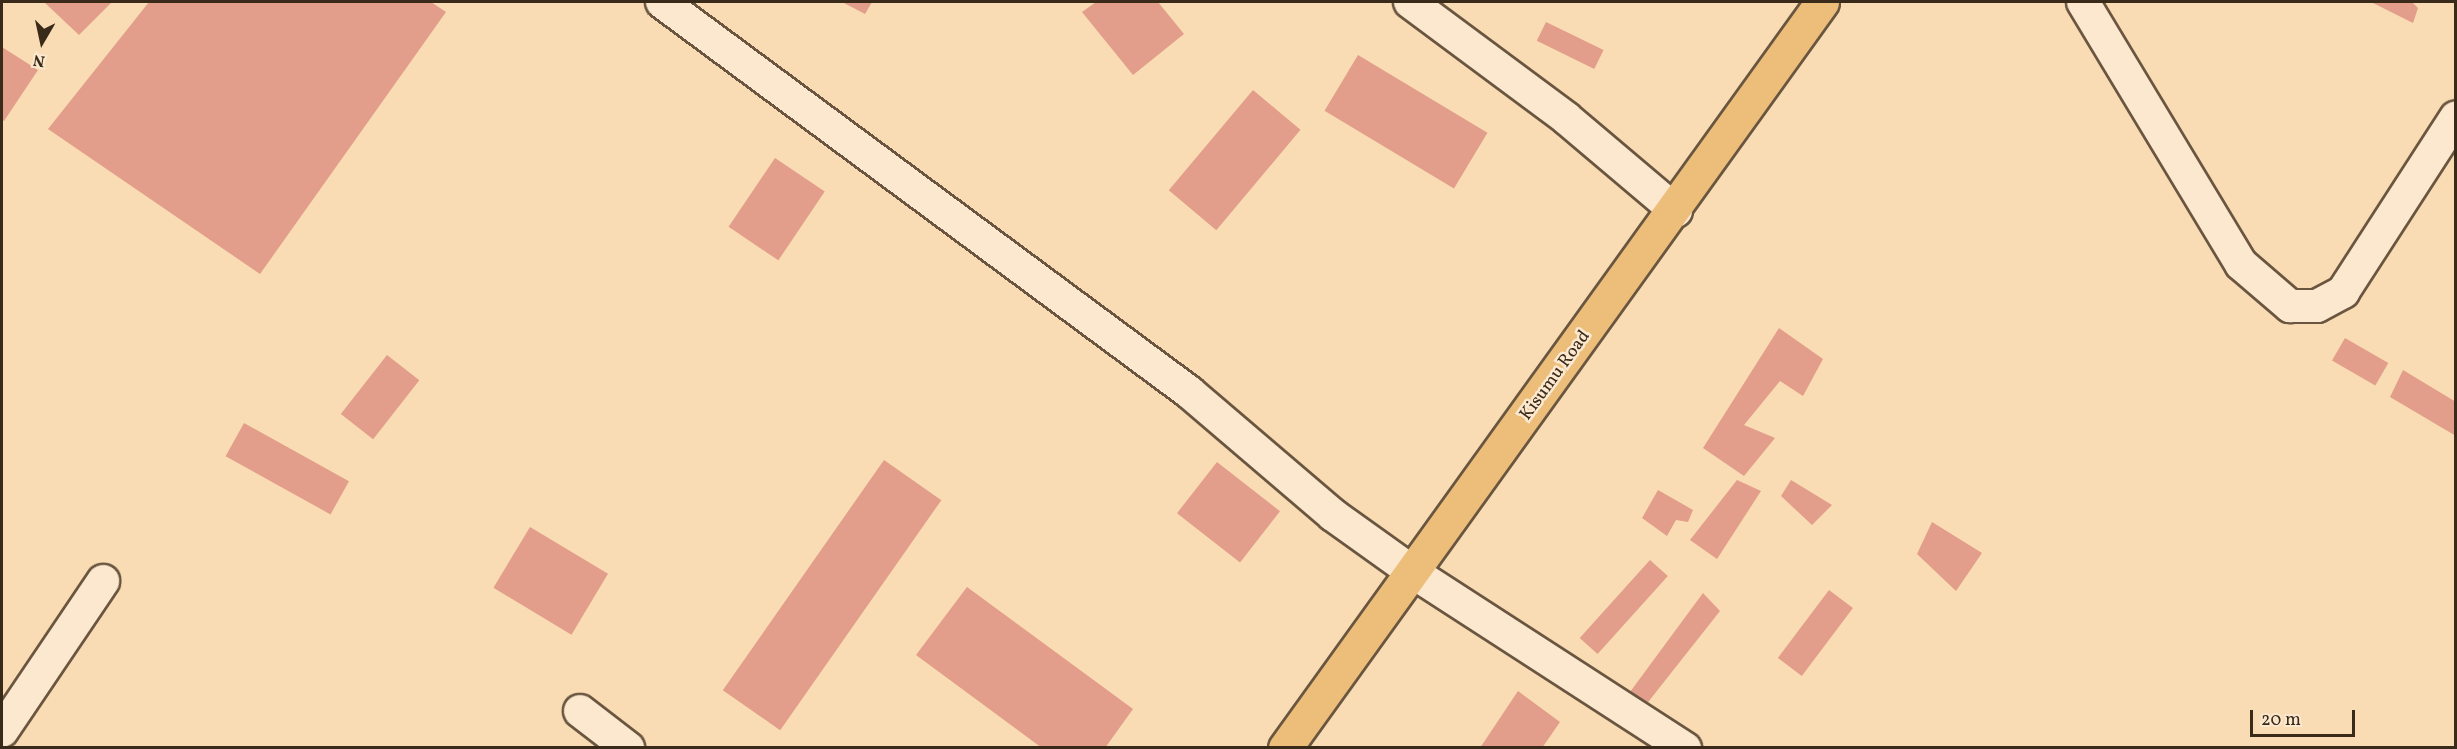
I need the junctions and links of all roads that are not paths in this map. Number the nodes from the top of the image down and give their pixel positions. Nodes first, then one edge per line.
1 (662, 2) edge
2 (1410, 2) edge
3 (1822, 2) edge
4 (2083, 2) edge
5 (2456, 117) edge
6 (1676, 211) junction
7 (1414, 573) junction
8 (103, 581) dead end
9 (580, 711) dead end
10 (2, 730) edge
11 (628, 747) edge
12 (1285, 747) edge
13 (1685, 747) edge

1 - 7 street
2 - 6 street
3 - 6 highway, Kisumu Road
4 - 5 street
6 - 7 highway, Kisumu Road
7 - 12 highway, Kisumu Road
7 - 13 street
8 - 10 street
9 - 11 street

